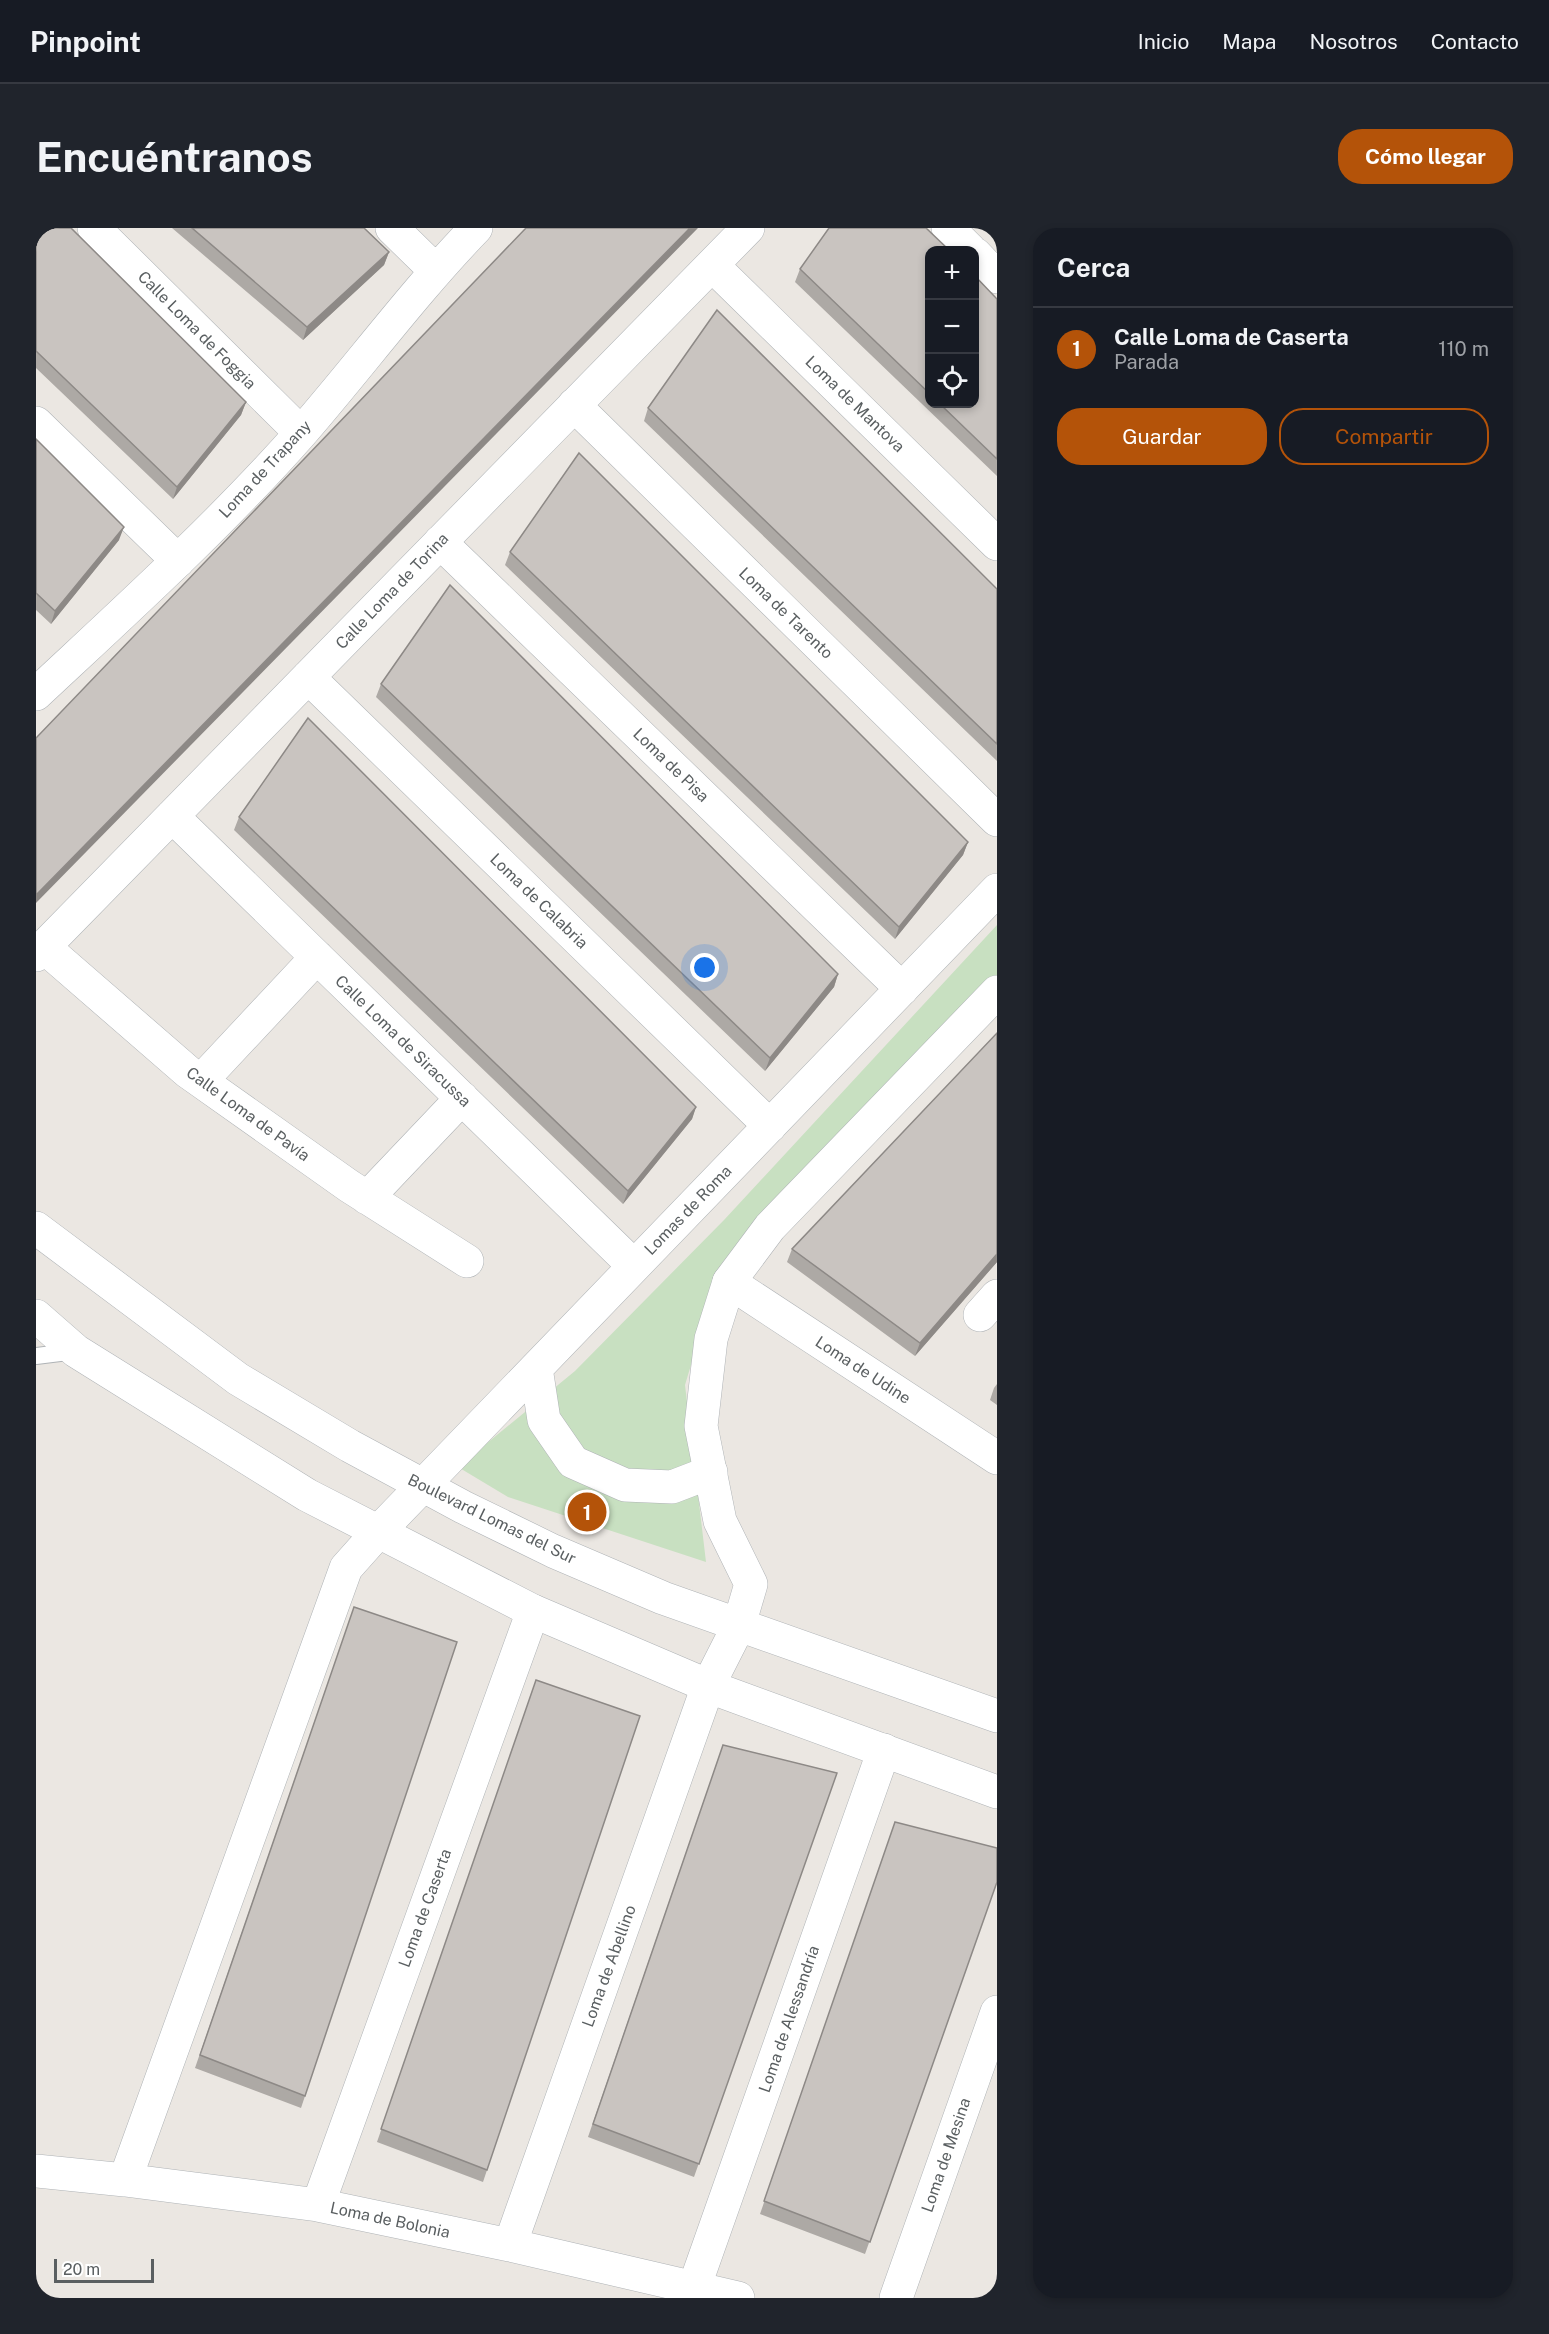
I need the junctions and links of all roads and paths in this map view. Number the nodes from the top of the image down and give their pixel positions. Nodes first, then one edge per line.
1 (94, 228) edge
2 (392, 228) edge
3 (476, 228) edge
4 (748, 228) edge
5 (948, 228) edge
6 (966, 246) edge
7 (979, 258) edge
8 (712, 265) junction
9 (435, 270) junction
10 (997, 277) edge
11 (574, 405) junction
12 (36, 423) edge
13 (301, 432) junction
14 (440, 542) junction
15 (997, 543) edge
16 (178, 561) junction
17 (308, 677) junction
18 (36, 694) edge
19 (172, 816) junction
20 (997, 820) edge
21 (997, 890) edge
22 (40, 951) edge
23 (317, 957) junction
24 (902, 988) junction
25 (997, 992) edge
26 (201, 1081) junction
27 (462, 1098) junction
28 (770, 1126) junction
29 (368, 1198) junction
30 (36, 1228) edge
31 (467, 1261) dead end
32 (634, 1266) junction
33 (729, 1282) junction
34 (36, 1316) edge
35 (76, 1351) junction
36 (36, 1356) edge
37 (536, 1368) junction
38 (997, 1458) edge
39 (711, 1472) junction
40 (423, 1485) junction
41 (379, 1531) junction
42 (533, 1611) junction
43 (739, 1625) junction
44 (708, 1686) junction
45 (997, 1716) edge
46 (884, 1750) junction
47 (997, 1792) edge
48 (997, 2012) edge
49 (36, 2171) edge
50 (125, 2180) junction
51 (318, 2205) junction
52 (510, 2245) junction
53 (694, 2288) junction
54 (738, 2298) edge
55 (896, 2298) edge

1 - 13 street, Calle Loma de Foggia
2 - 9 street
3 - 9 street, Loma de Trapany
4 - 8 street, Calle Loma de Torina
5 - 6 street
7 - 10 street
8 - 11 street, Calle Loma de Torina
8 - 15 street, Loma de Mantova
9 - 13 street, Loma de Trapany
11 - 14 street, Calle Loma de Torina
11 - 20 street, Loma de Tarento
12 - 16 street
13 - 16 street, Loma de Trapany
14 - 17 street, Calle Loma de Torina
14 - 24 street, Loma de Pisa
16 - 18 street, Loma de Trapany
17 - 19 street, Calle Loma de Torina
17 - 28 street, Loma de Calabria
19 - 22 street, Calle Loma de Torina
19 - 23 street, Calle Loma de Siracussa
21 - 24 street, Lomas de Roma
22 - 26 street, Calle Loma de Pavía
23 - 26 street
23 - 27 street, Calle Loma de Siracussa
24 - 28 street, Lomas de Roma
25 - 33 street
26 - 29 street, Calle Loma de Pavía
27 - 29 street
27 - 32 street, Calle Loma de Siracussa
28 - 32 street, Lomas de Roma
29 - 31 street, Calle Loma de Pavía
30 - 40 street, Boulevard Lomas del Sur
32 - 37 street, Lomas de Roma
33 - 38 street, Loma de Udine
33 - 39 street
34 - 35 street
35 - 36 lane
35 - 41 street
37 - 39 street
37 - 40 street, Lomas de Roma
39 - 43 street
40 - 41 street, Lomas de Roma
40 - 43 street, Boulevard Lomas del Sur
41 - 42 street
41 - 50 street, Lomas de Roma
42 - 44 street
42 - 51 street, Loma de Caserta
43 - 44 street
43 - 45 street, Boulevard Lomas del Sur
44 - 46 street
44 - 52 street, Loma de Abellino
46 - 47 street
46 - 53 street, Loma de Alessandría
48 - 55 street, Loma de Mesina
49 - 50 street, Loma de Bolonia
50 - 51 street, Loma de Bolonia
51 - 52 street, Loma de Bolonia
52 - 53 street, Loma de Bolonia
53 - 54 street, Loma de Bolonia

